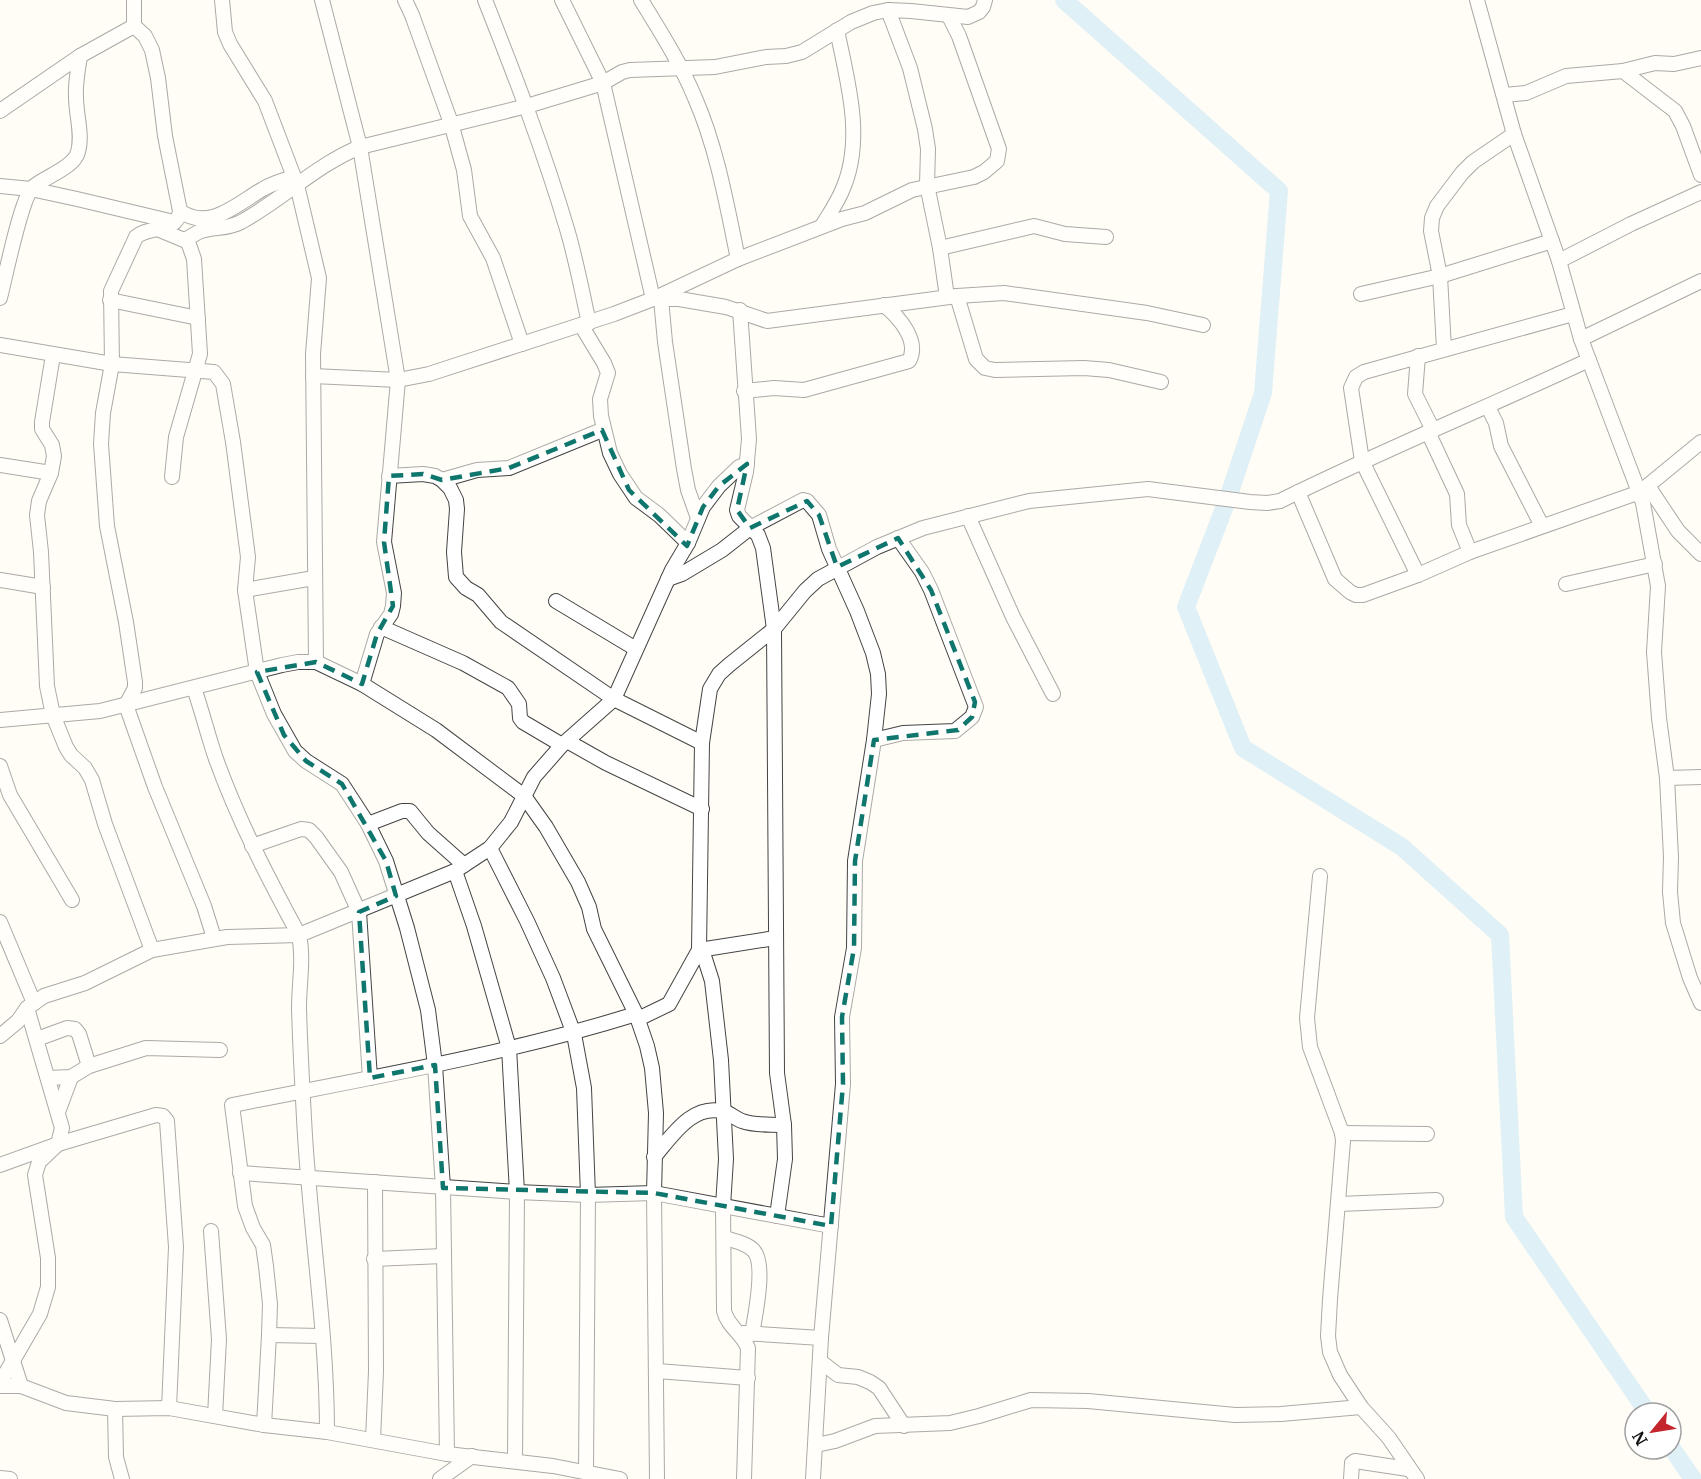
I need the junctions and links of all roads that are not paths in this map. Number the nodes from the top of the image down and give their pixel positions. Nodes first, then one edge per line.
1 (134, 0) edge
2 (222, 0) edge
3 (322, 0) edge
4 (405, 0) edge
5 (485, 0) edge
6 (562, 0) edge
7 (642, 0) edge
8 (985, 0) edge
9 (1477, 0) edge
10 (888, 10) junction
11 (949, 16) junction
12 (968, 17) junction
13 (134, 27) junction
14 (837, 30) junction
15 (959, 36) junction
16 (80, 56) junction
17 (1701, 58) edge
18 (680, 68) junction
19 (1623, 71) junction
20 (603, 83) junction
21 (1504, 95) junction
22 (527, 106) junction
23 (0, 111) edge
24 (451, 123) junction
25 (1514, 134) junction
26 (360, 147) junction
27 (1701, 175) edge
28 (295, 181) junction
29 (927, 185) junction
30 (0, 186) edge
31 (31, 189) junction
32 (1701, 192) edge
33 (177, 217) junction
34 (822, 226) junction
35 (160, 230) junction
36 (1106, 237) dead end
37 (187, 239) junction
38 (1552, 241) junction
39 (940, 248) junction
40 (738, 259) junction
41 (1559, 261) junction
42 (1440, 276) junction
43 (1701, 281) edge
44 (1361, 294) dead end
45 (952, 296) junction
46 (0, 298) edge
47 (657, 299) junction
48 (110, 300) junction
49 (884, 305) junction
50 (740, 310) junction
51 (1574, 314) junction
52 (198, 318) junction
53 (585, 324) junction
54 (1203, 325) dead end
55 (1581, 339) junction
56 (522, 344) junction
57 (0, 345) edge
58 (1444, 349) junction
59 (53, 355) junction
60 (1418, 356) junction
61 (1589, 360) junction
62 (112, 364) junction
63 (197, 370) junction
64 (313, 376) junction
65 (398, 380) junction
66 (1161, 382) dead end
67 (744, 392) junction
68 (1488, 407) junction
69 (603, 430) junction
70 (1430, 431) junction
71 (1699, 448) edge
72 (1362, 461) junction
73 (747, 464) junction
74 (0, 465) edge
75 (51, 473) junction
76 (389, 476) junction
77 (172, 477) dead end
78 (442, 480) junction
79 (1644, 489) junction
80 (1298, 492) junction
81 (968, 516) junction
82 (698, 518) junction
83 (1542, 526) junction
84 (750, 528) junction
85 (898, 538) junction
86 (688, 543) junction
87 (1470, 552) junction
88 (1701, 554) edge
89 (1655, 564) junction
90 (837, 567) junction
91 (1418, 575) junction
92 (314, 578) junction
93 (668, 579) junction
94 (0, 580) edge
95 (1566, 584) dead end
96 (43, 587) junction
97 (245, 590) junction
98 (556, 601) dead end
99 (381, 627) junction
100 (774, 629) junction
101 (636, 649) junction
102 (316, 662) junction
103 (257, 672) junction
104 (362, 684) junction
105 (194, 688) junction
106 (1053, 694) dead end
107 (614, 699) junction
108 (126, 705) junction
109 (53, 715) junction
110 (0, 720) edge
111 (874, 740) junction
112 (565, 743) junction
113 (702, 743) junction
114 (0, 766) edge
115 (1701, 777) edge
116 (1667, 778) junction
117 (2, 782) edge
118 (524, 796) junction
119 (702, 809) junction
120 (368, 824) junction
121 (252, 846) junction
122 (490, 848) junction
123 (459, 868) junction
124 (1320, 876) dead end
125 (396, 896) junction
126 (72, 900) dead end
127 (359, 912) junction
128 (0, 922) edge
129 (299, 935) junction
130 (214, 938) junction
131 (775, 938) junction
132 (152, 950) junction
133 (699, 950) junction
134 (1701, 1003) edge
135 (31, 1005) junction
136 (637, 1016) junction
137 (574, 1034) junction
138 (0, 1036) edge
139 (37, 1039) junction
140 (509, 1048) junction
141 (220, 1050) dead end
142 (435, 1065) junction
143 (89, 1066) junction
144 (71, 1077) junction
145 (48, 1078) junction
146 (370, 1078) junction
147 (303, 1091) junction
148 (58, 1112) junction
149 (724, 1112) junction
150 (784, 1125) junction
151 (1342, 1133) junction
152 (1428, 1134) dead end
153 (58, 1144) junction
154 (654, 1157) junction
155 (0, 1165) edge
156 (240, 1173) junction
157 (307, 1179) junction
158 (375, 1182) junction
159 (443, 1188) junction
160 (517, 1192) junction
161 (654, 1193) junction
162 (588, 1195) junction
163 (1436, 1200) dead end
164 (1339, 1204) junction
165 (723, 1206) junction
166 (777, 1216) junction
167 (831, 1226) junction
168 (212, 1231) dead end
169 (724, 1238) junction
170 (442, 1257) junction
171 (374, 1259) junction
172 (0, 1320) edge
173 (745, 1333) junction
174 (269, 1335) junction
175 (322, 1336) junction
176 (822, 1338) junction
177 (14, 1359) junction
178 (820, 1361) junction
179 (657, 1371) junction
180 (838, 1375) junction
181 (748, 1378) junction
182 (0, 1384) edge
183 (819, 1385) junction
184 (21, 1386) junction
185 (1361, 1407) junction
186 (169, 1408) junction
187 (115, 1409) junction
188 (215, 1416) junction
189 (264, 1425) junction
190 (904, 1426) junction
191 (327, 1432) junction
192 (373, 1440) junction
193 (816, 1445) junction
194 (447, 1454) junction
195 (472, 1456) junction
196 (515, 1460) junction
197 (586, 1472) junction
198 (456, 1474) edge
199 (1413, 1474) edge
200 (0, 1478) edge
201 (10, 1479) edge
202 (122, 1479) edge
203 (440, 1479) edge
204 (620, 1479) edge
205 (657, 1479) edge
206 (744, 1479) edge
207 (813, 1479) edge
208 (1352, 1479) edge

1 - 13 street
2 - 28 street
3 - 26 street
4 - 24 street
5 - 22 street
6 - 20 street
7 - 18 street
8 - 12 street
9 - 21 street
10 - 11 street
10 - 14 street
10 - 29 street
11 - 12 street
11 - 15 street
12 - 15 street
13 - 16 street
13 - 33 street
14 - 18 street
14 - 34 street
15 - 29 street
16 - 23 street
16 - 31 street
17 - 19 street
18 - 20 street
18 - 40 street
19 - 21 street
19 - 27 street
20 - 22 street
20 - 47 street
21 - 25 street
22 - 24 street
22 - 53 street
24 - 26 street
24 - 56 street
25 - 38 street
25 - 42 street
26 - 28 street
26 - 65 street
28 - 33 street
28 - 37 street
28 - 64 street
29 - 34 street
29 - 39 street
30 - 31 street
31 - 33 street
31 - 46 street
32 - 41 street
33 - 35 street
34 - 40 street
35 - 37 street
35 - 48 street
36 - 39 street
37 - 52 street
38 - 41 street
38 - 42 street
39 - 45 street
40 - 47 street
41 - 51 street
42 - 44 street
42 - 58 street
43 - 55 street
45 - 49 street
45 - 54 street
45 - 66 street
47 - 50 street
47 - 53 street
47 - 82 street
48 - 52 street
48 - 62 street
49 - 50 street
49 - 67 street
50 - 67 street
51 - 55 street
51 - 58 street
52 - 63 street
53 - 56 street
53 - 69 street
55 - 61 street
56 - 65 street
57 - 59 street
58 - 60 street
59 - 62 street
59 - 75 street
60 - 70 street
60 - 72 street
61 - 68 street
61 - 79 street
62 - 63 street
62 - 108 street
63 - 77 street
63 - 97 street
64 - 65 street
64 - 92 street
65 - 76 street
67 - 73 street
68 - 70 street
68 - 83 street
69 - 78 street
69 - 86 street
70 - 72 street
70 - 87 street
71 - 79 street
72 - 80 street
72 - 91 street
73 - 82 street
73 - 84 street
74 - 75 street
75 - 96 street
76 - 78 street
76 - 99 street
78 - 107 street
79 - 83 street
79 - 88 street
79 - 89 street
80 - 81 street
80 - 91 street
81 - 85 street
81 - 106 street
82 - 86 street
83 - 87 street
84 - 90 street
84 - 93 street
84 - 100 street
85 - 90 street
85 - 111 street
86 - 93 street
87 - 91 street
89 - 95 street
89 - 116 street
90 - 100 street
90 - 111 street
92 - 97 street
92 - 102 street
93 - 101 street
94 - 96 street
96 - 109 street
97 - 103 street
98 - 101 street
99 - 104 street
99 - 112 street
100 - 113 street
100 - 131 street
101 - 107 street
102 - 103 street
102 - 104 street
103 - 105 street
103 - 120 street
104 - 118 street
105 - 108 street
105 - 121 street
107 - 112 street
107 - 113 street
108 - 109 street
108 - 130 street
109 - 110 street
109 - 132 street
111 - 167 street
112 - 118 street
112 - 119 street
113 - 119 street
114 - 117 street
115 - 116 street
116 - 134 street
117 - 126 street
118 - 122 street
118 - 136 street
119 - 133 street
120 - 123 street
120 - 125 street
121 - 127 street
121 - 129 street
122 - 123 street
122 - 137 street
123 - 125 street
123 - 140 street
124 - 151 street
125 - 127 street
125 - 142 street
127 - 129 street
127 - 146 street
128 - 135 street
129 - 130 street
129 - 147 street
130 - 132 street
131 - 133 street
131 - 150 street
132 - 135 street
133 - 136 street
133 - 149 street
135 - 138 street
135 - 139 street
136 - 137 street
136 - 154 street
137 - 140 street
137 - 162 street
139 - 143 street
139 - 145 street
140 - 142 street
140 - 160 street
141 - 143 street
142 - 146 street
142 - 159 street
143 - 144 street
144 - 145 street
144 - 148 street
145 - 148 street
146 - 147 street
147 - 156 street
147 - 157 street
148 - 153 street
149 - 150 street
149 - 154 street
149 - 165 street
150 - 166 street
151 - 152 street
151 - 164 street
153 - 155 street
153 - 177 street
153 - 186 street
154 - 161 street
156 - 157 street
156 - 174 street
157 - 158 street
157 - 175 street
158 - 159 street
158 - 171 street
159 - 160 street
159 - 170 street
160 - 162 street
160 - 196 street
161 - 162 street
161 - 165 street
161 - 179 street
162 - 197 street
163 - 164 street
164 - 185 street
165 - 166 street
165 - 169 street
166 - 167 street
167 - 176 street
168 - 188 street
169 - 173 street
169 - 173 street
170 - 171 street
170 - 194 street
171 - 192 street
172 - 177 street
173 - 176 street
173 - 181 street
174 - 175 street
174 - 189 street
175 - 191 street
176 - 178 street
177 - 182 street
177 - 184 street
178 - 180 street
178 - 183 street
179 - 181 street
179 - 205 street
180 - 183 street
180 - 190 street
181 - 206 street
182 - 184 street
183 - 193 street
184 - 187 street
185 - 190 street
185 - 199 street
186 - 187 street
186 - 188 street
187 - 202 street
188 - 189 street
189 - 191 street
190 - 193 street
191 - 192 street
192 - 194 street
193 - 207 street
194 - 195 street
195 - 196 street
195 - 198 street
196 - 197 street
197 - 204 street
198 - 203 street
199 - 208 street
200 - 201 street

